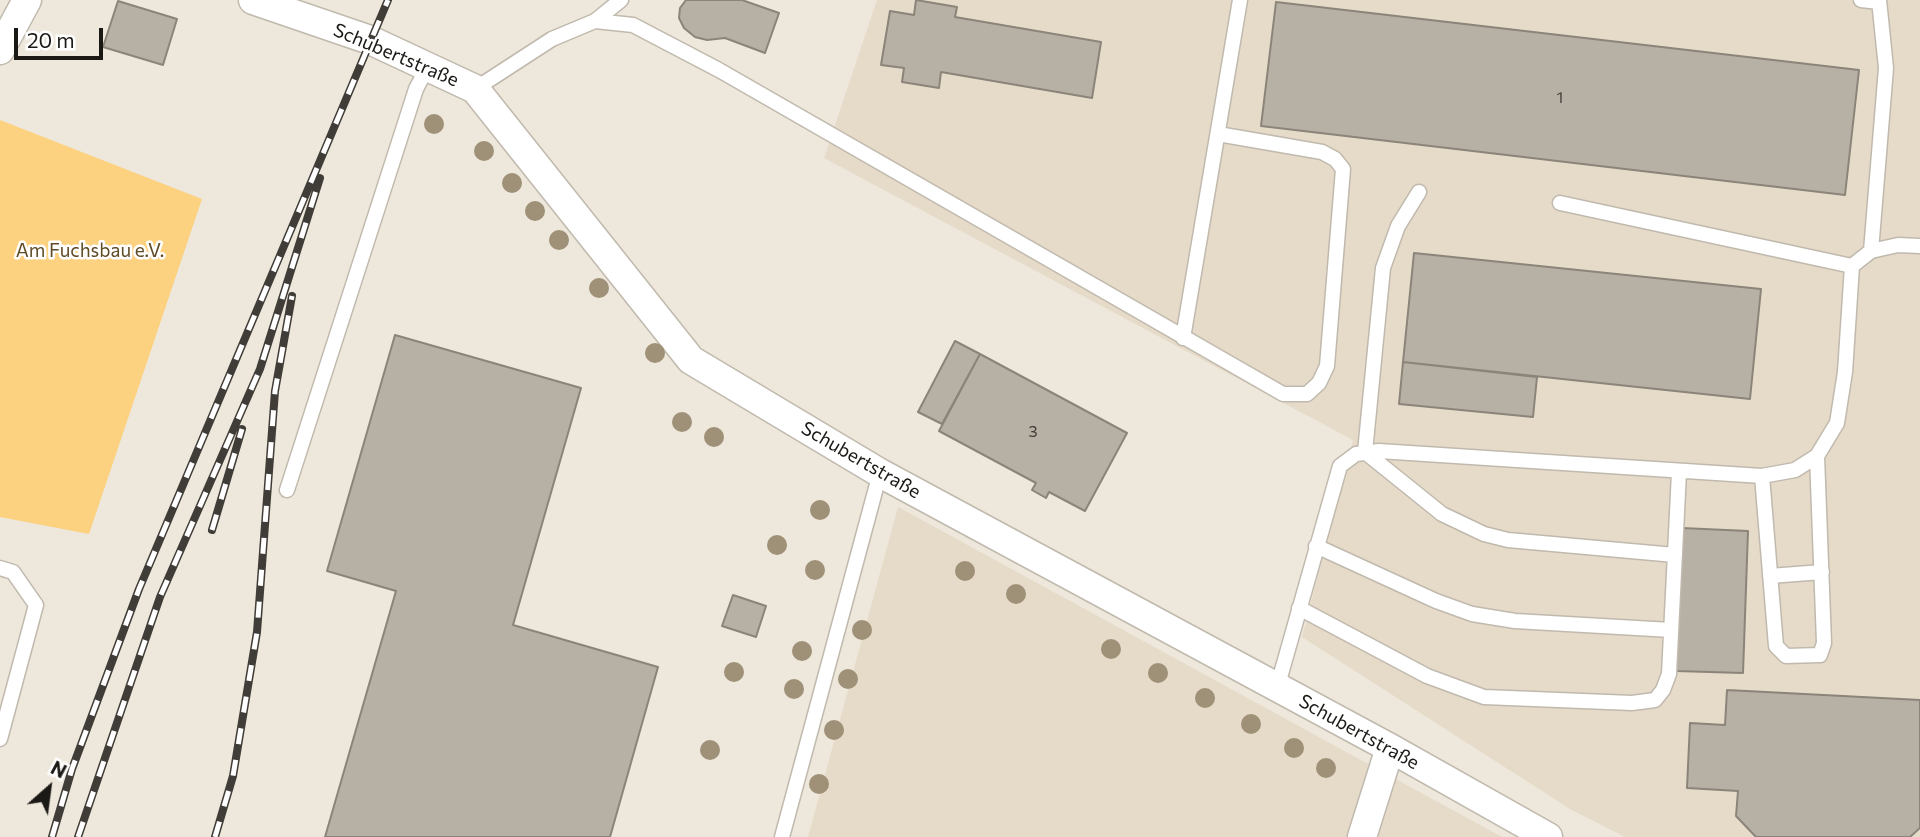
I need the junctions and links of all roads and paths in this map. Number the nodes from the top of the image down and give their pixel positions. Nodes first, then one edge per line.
1 (27, 0) edge
2 (255, 0) edge
3 (621, 0) edge
4 (1240, 0) edge
5 (1861, 0) edge
6 (1879, 1) edge
7 (595, 21) junction
8 (0, 50) edge
9 (428, 66) junction
10 (475, 89) junction
11 (1218, 134) junction
12 (1419, 192) dead end
13 (1560, 203) dead end
14 (1920, 246) edge
15 (1871, 251) junction
16 (1852, 266) junction
17 (1184, 338) junction
18 (1366, 452) junction
19 (1817, 456) junction
20 (1679, 472) junction
21 (880, 473) junction
22 (1762, 476) junction
23 (287, 490) dead end
24 (1316, 547) junction
25 (1675, 555) junction
26 (0, 568) edge
27 (1822, 572) junction
28 (1770, 576) junction
29 (1299, 608) junction
30 (1671, 629) junction
31 (1277, 688) junction
32 (0, 739) edge
33 (1390, 748) junction
34 (782, 837) edge
35 (1362, 837) edge
36 (1548, 837) edge

1 - 8 street
2 - 9 street, Schubertstraße
3 - 7 lane
4 - 11 lane
5 - 6 lane
6 - 15 lane
7 - 10 lane
7 - 17 lane
9 - 10 street, Schubertstraße
9 - 23 lane
10 - 21 street, Schubertstraße
11 - 17 lane
11 - 17 lane
12 - 18 lane
13 - 16 lane
14 - 15 lane
15 - 16 lane
16 - 19 lane
18 - 20 lane
18 - 24 lane
18 - 25 lane
19 - 22 lane
19 - 27 lane
20 - 22 lane
20 - 25 lane
21 - 31 street, Schubertstraße
21 - 34 lane
22 - 28 lane
24 - 29 lane
24 - 30 lane
25 - 30 lane
26 - 32 lane
27 - 28 lane
27 - 28 lane
29 - 30 lane
29 - 31 lane
31 - 33 street, Schubertstraße
33 - 35 street
33 - 36 street, Schubertstraße

